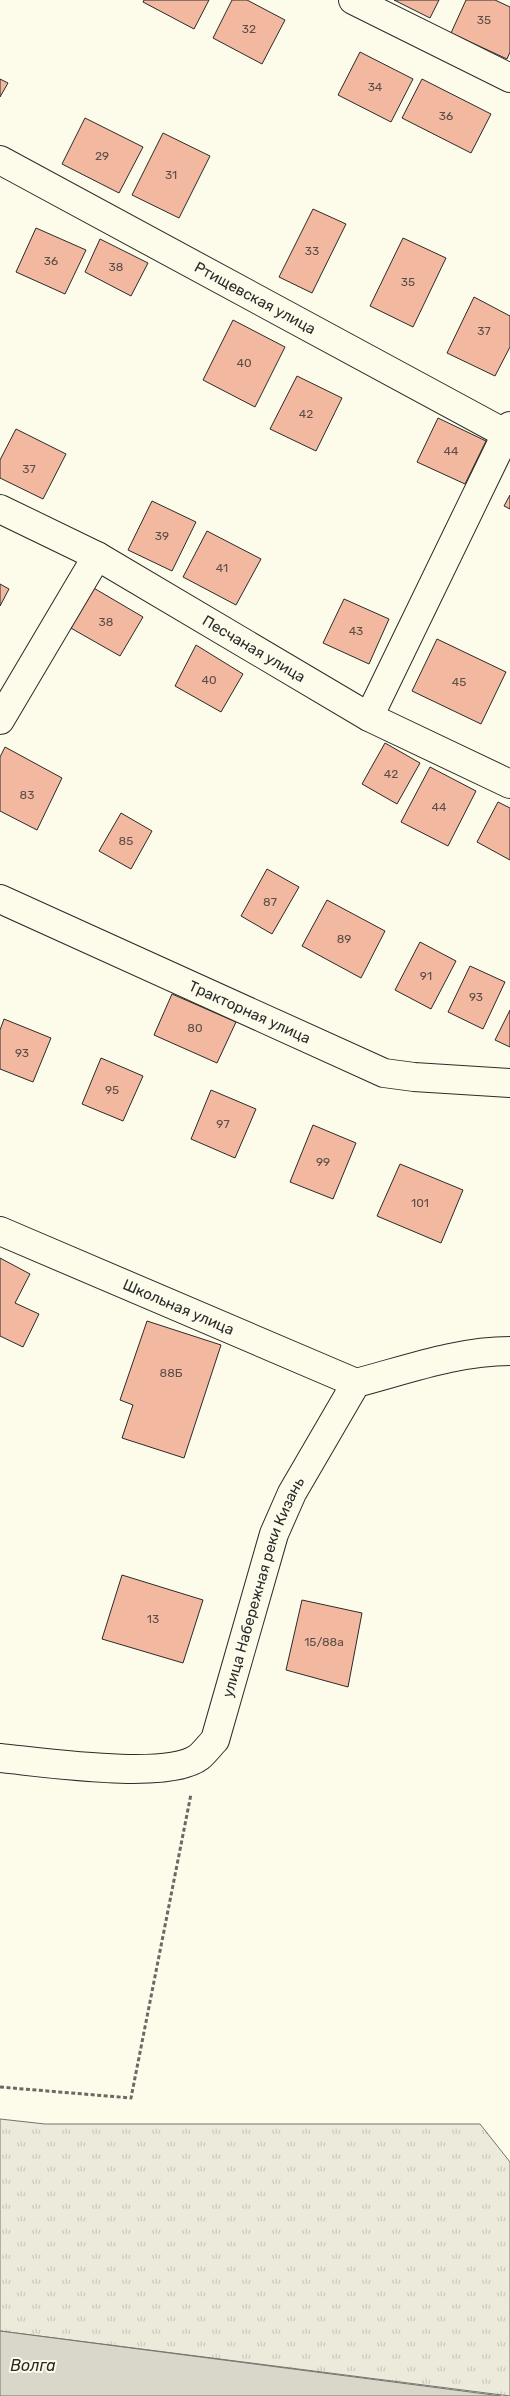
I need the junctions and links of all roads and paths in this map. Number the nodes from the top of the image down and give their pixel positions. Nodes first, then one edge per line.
1 (353, 0) edge
2 (510, 78) edge
3 (0, 160) edge
4 (509, 432) edge
5 (0, 509) edge
6 (97, 556) junction
7 (369, 717) junction
8 (0, 720) edge
9 (510, 784) edge
10 (0, 898) edge
11 (510, 1083) edge
12 (0, 1231) edge
13 (510, 1351) edge
14 (356, 1383) junction
15 (0, 1758) edge
16 (198, 1758) junction
17 (0, 2087) edge

1 - 2 street
3 - 4 street, Ртищевская улица
4 - 7 street
5 - 6 street, Песчаная улица
6 - 7 street, Песчаная улица
6 - 8 street
7 - 9 street, Песчаная улица
10 - 11 street, Тракторная улица
12 - 14 street, Школьная улица
13 - 14 street
14 - 16 street, улица Набережная реки Кизань
15 - 16 street, улица Набережная реки Кизань
16 - 17 path

